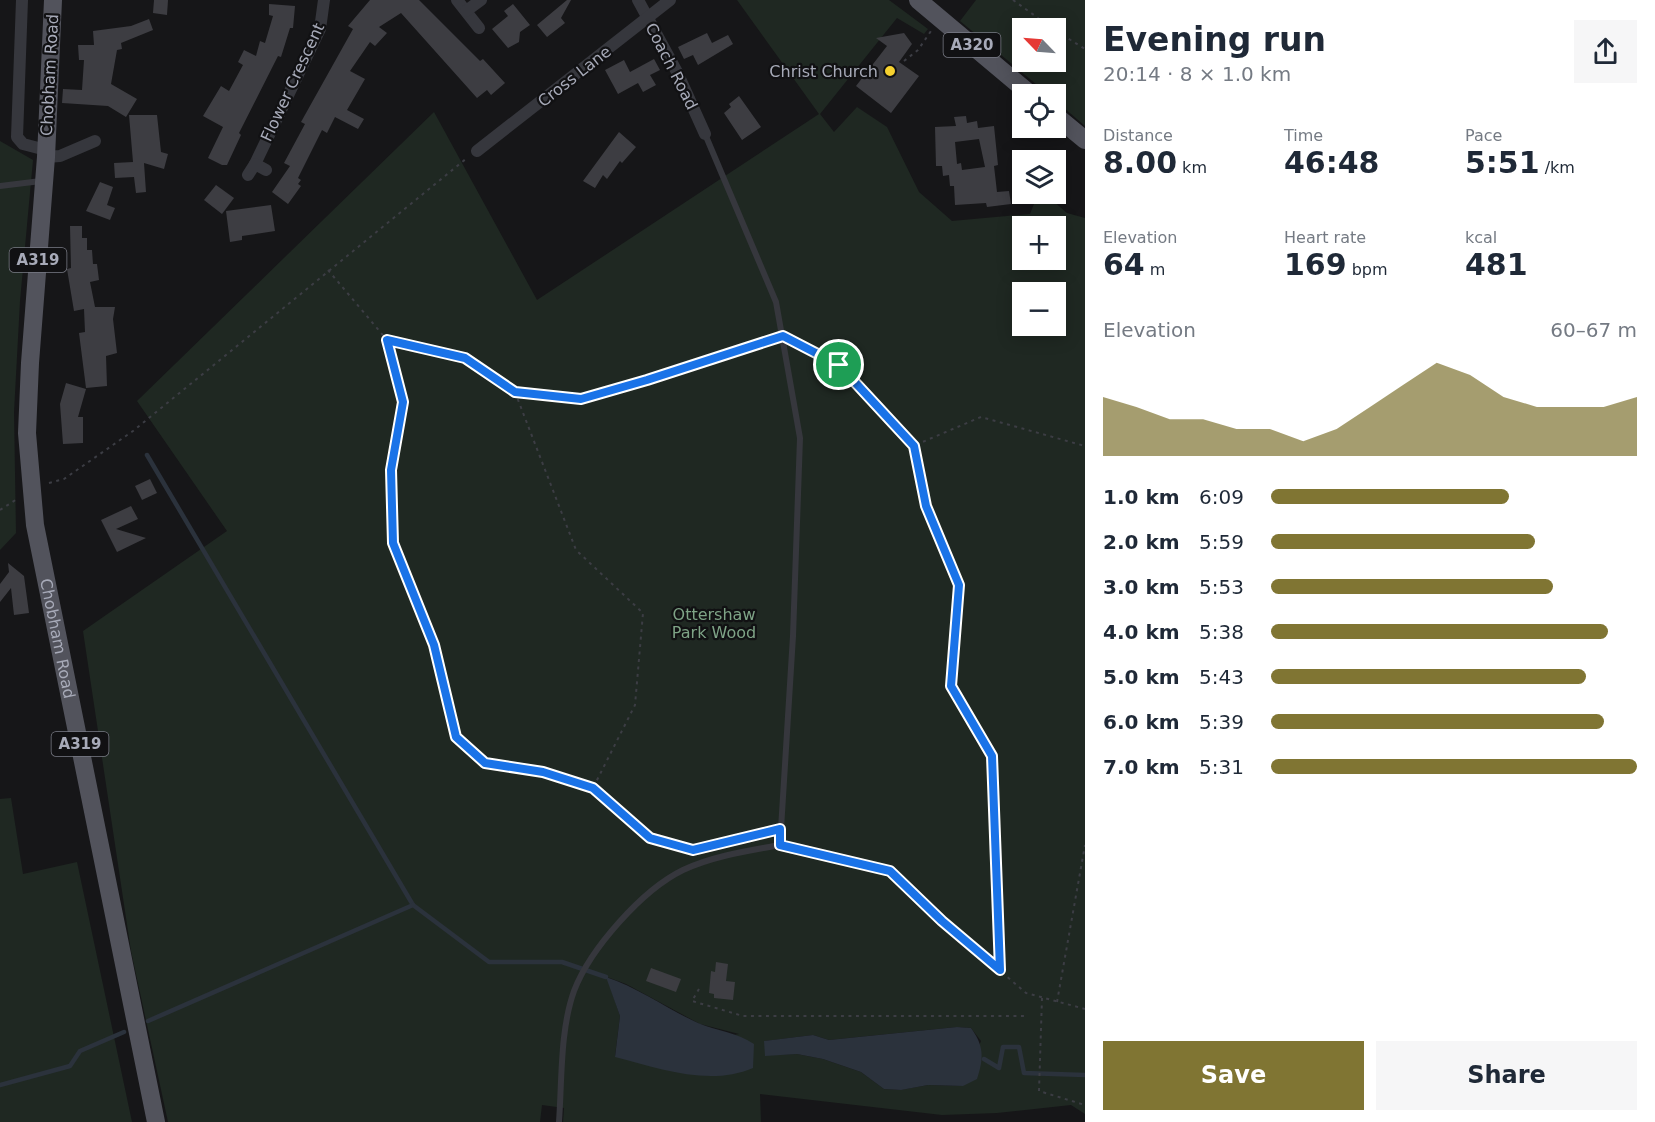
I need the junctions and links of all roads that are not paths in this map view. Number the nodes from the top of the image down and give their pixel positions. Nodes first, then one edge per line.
1 (22, 0) edge
2 (53, 0) edge
3 (324, 0) edge
4 (457, 0) edge
5 (481, 0) edge
6 (638, 0) edge
7 (670, 0) edge
8 (918, 0) edge
9 (466, 11) junction
10 (647, 18) junction
11 (478, 28) dead end
12 (1018, 84) edge
13 (1066, 124) edge
14 (705, 134) joint
15 (1085, 140) edge
16 (95, 141) dead end
17 (477, 151) road end
18 (46, 153) junction
19 (255, 164) junction
20 (267, 170) dead end
21 (248, 175) dead end
22 (44, 181) junction
23 (0, 186) edge
24 (156, 1122) edge
25 (559, 1122) edge

1 - 18 street, Chobham Road
2 - 18 main road, Chobham Road / A319
3 - 19 street, Flower Crescent
4 - 9 street
5 - 9 street
6 - 10 street, Coach Road
7 - 10 street, Cross Lane
8 - 12 main road, A320
9 - 11 street
10 - 14 street, Coach Road
10 - 17 street, Cross Lane
13 - 15 main road
14 - 25 lane
16 - 18 street
18 - 22 main road, Chobham Road / A319
19 - 20 street
19 - 21 street, Flower Crescent
22 - 23 lane
22 - 24 main road, Chobham Road / A319

